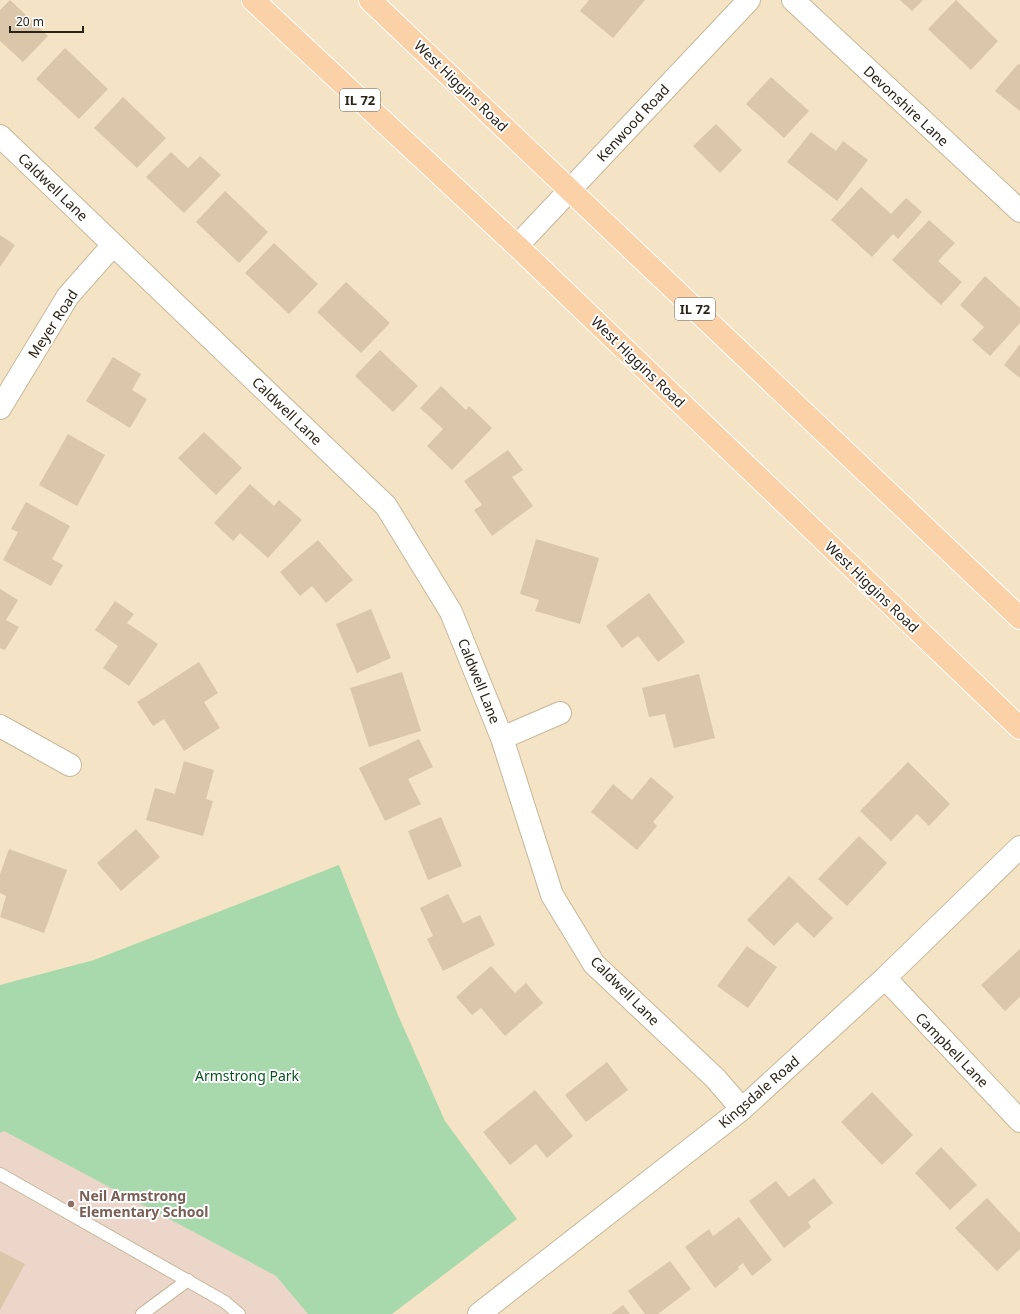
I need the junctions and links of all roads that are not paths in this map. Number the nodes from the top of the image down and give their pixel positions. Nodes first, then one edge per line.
1 (253, 0) edge
2 (370, 0) edge
3 (749, 0) edge
4 (793, 0) edge
5 (0, 136) edge
6 (569, 189) junction
7 (1020, 211) edge
8 (113, 245) junction
9 (517, 246) junction
10 (0, 408) edge
11 (1020, 618) edge
12 (560, 713) dead end
13 (0, 726) edge
14 (1020, 728) edge
15 (502, 738) junction
16 (70, 765) dead end
17 (1020, 847) edge
18 (885, 978) junction
19 (742, 1109) junction
20 (1020, 1121) edge
21 (0, 1174) edge
22 (188, 1280) junction
23 (142, 1314) edge
24 (239, 1314) edge
25 (479, 1314) edge

1 - 9 main road, West Higgins Road / IL 72
2 - 6 main road, West Higgins Road / IL 72
3 - 6 street, Kenwood Road
4 - 7 street, Devonshire Lane
5 - 8 street, Caldwell Lane
6 - 9 street, Kenwood Road
6 - 11 main road, West Higgins Road / IL 72
8 - 10 street, Meyer Road
8 - 15 street, Caldwell Lane
9 - 14 main road, West Higgins Road / IL 72
12 - 15 street, Caldwell Lane
13 - 16 street
15 - 19 street, Caldwell Lane
17 - 18 street, Kingsdale Road
18 - 19 street, Kingsdale Road
18 - 20 street, Campbell Lane
19 - 25 street, Kingsdale Road
21 - 22 lane
22 - 23 lane
22 - 24 lane

